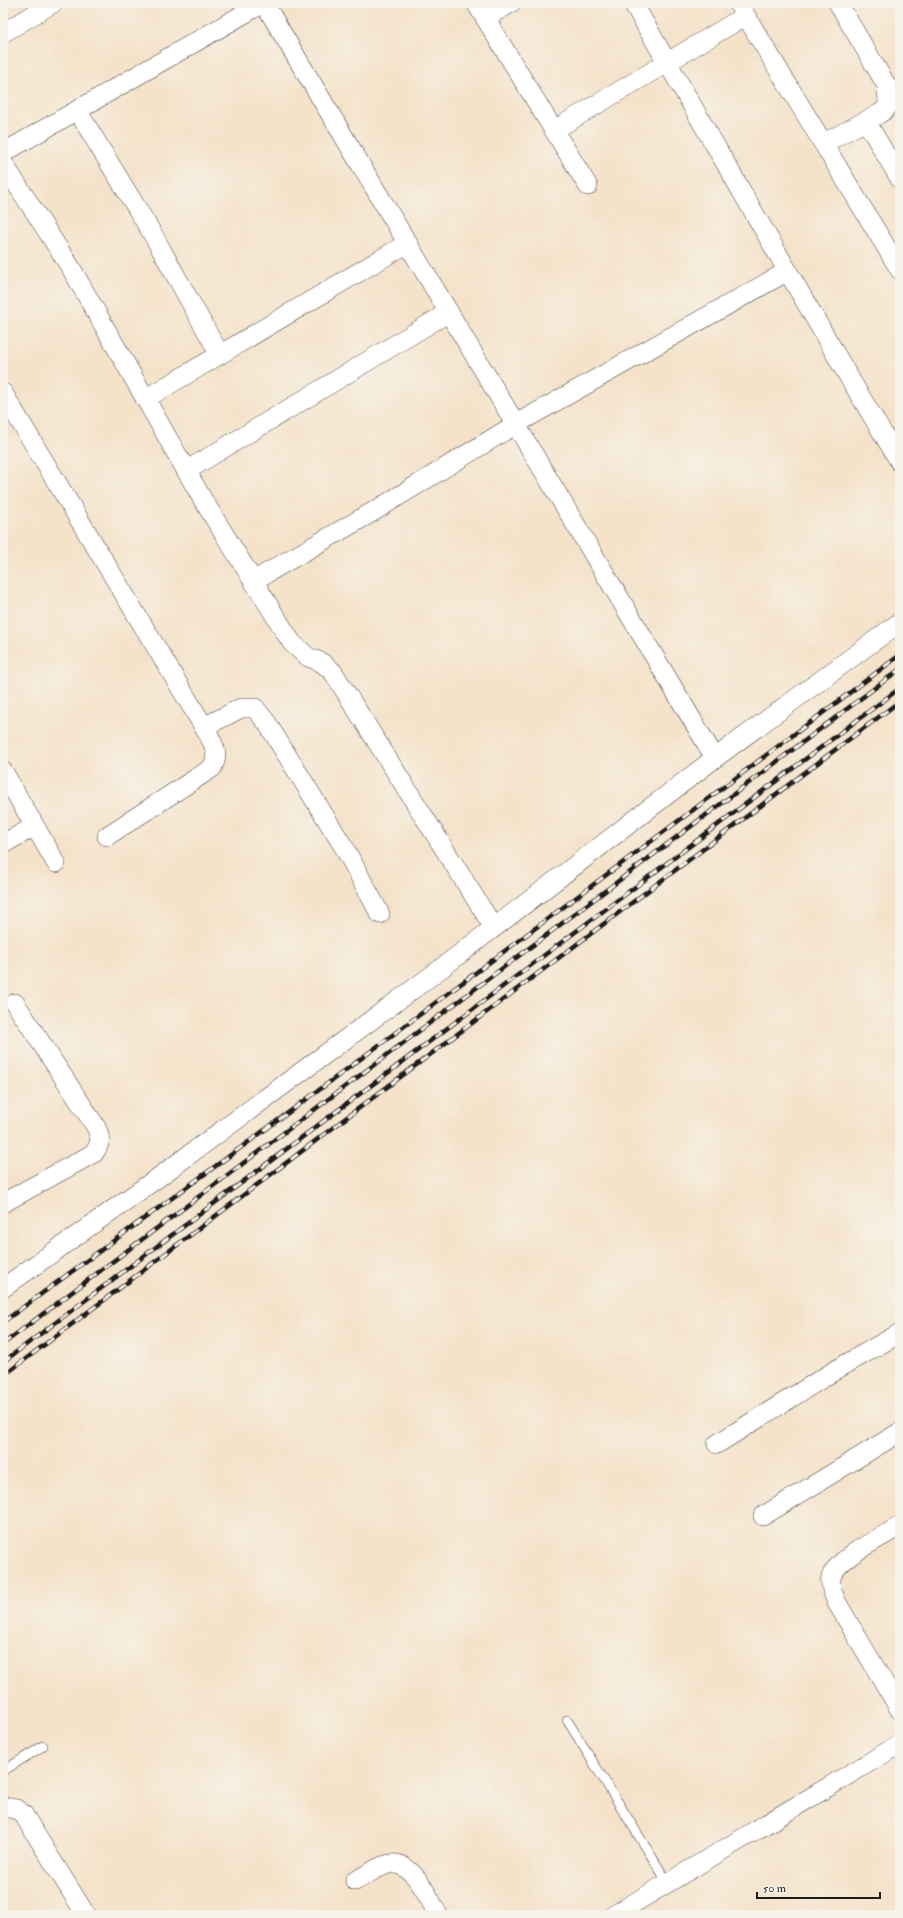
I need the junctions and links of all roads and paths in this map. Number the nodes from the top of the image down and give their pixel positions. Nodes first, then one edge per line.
1 (53, 3) edge
2 (263, 3) edge
3 (511, 3) edge
4 (633, 3) edge
5 (838, 3) edge
6 (741, 9) edge
7 (481, 10) edge
8 (3, 33) edge
9 (667, 62) junction
10 (77, 110) junction
11 (866, 121) junction
12 (554, 130) junction
13 (824, 143) junction
14 (3, 153) edge
15 (3, 164) edge
16 (900, 178) edge
17 (588, 186) dead end
18 (408, 243) junction
19 (900, 270) edge
20 (788, 271) junction
21 (449, 312) junction
22 (220, 355) junction
23 (3, 393) edge
24 (145, 399) junction
25 (516, 424) junction
26 (900, 462) edge
27 (186, 471) junction
28 (253, 581) junction
29 (900, 622) edge
30 (204, 727) junction
31 (715, 758) junction
32 (3, 771) edge
33 (35, 826) junction
34 (107, 836) dead end
35 (3, 844) edge
36 (56, 863) dead end
37 (380, 914) dead end
38 (494, 928) junction
39 (15, 1003) dead end
40 (5, 1197) edge
41 (3, 1288) edge
42 (900, 1333) edge
43 (900, 1432) edge
44 (717, 1444) dead end
45 (763, 1516) dead end
46 (900, 1526) edge
47 (900, 1710) edge
48 (568, 1720) dead end
49 (900, 1744) edge
50 (43, 1746) dead end
51 (3, 1771) edge
52 (3, 1806) edge
53 (355, 1881) dead end
54 (668, 1883) junction
55 (86, 1915) edge
56 (438, 1915) edge
57 (614, 1915) edge

1 - 8 street
2 - 10 street
2 - 18 street
3 - 7 street
4 - 9 street
5 - 11 street
6 - 9 street
6 - 13 street
7 - 12 street
9 - 12 street
9 - 20 street
10 - 14 street
10 - 22 street
11 - 13 street
11 - 16 street
12 - 17 street
13 - 19 street
15 - 24 street
18 - 21 street
18 - 22 street
20 - 25 street
20 - 26 street
21 - 25 street
21 - 27 street
22 - 24 street
23 - 30 street
24 - 27 street
25 - 28 street
25 - 31 street
27 - 28 street
28 - 38 street
29 - 31 street
30 - 34 street
30 - 37 street
31 - 38 street
32 - 33 street
33 - 35 street
33 - 36 street
38 - 41 street
39 - 40 street
42 - 44 street
43 - 45 street
46 - 47 street
48 - 54 lane
49 - 54 street
50 - 51 lane
52 - 55 street
53 - 56 street
54 - 57 street

